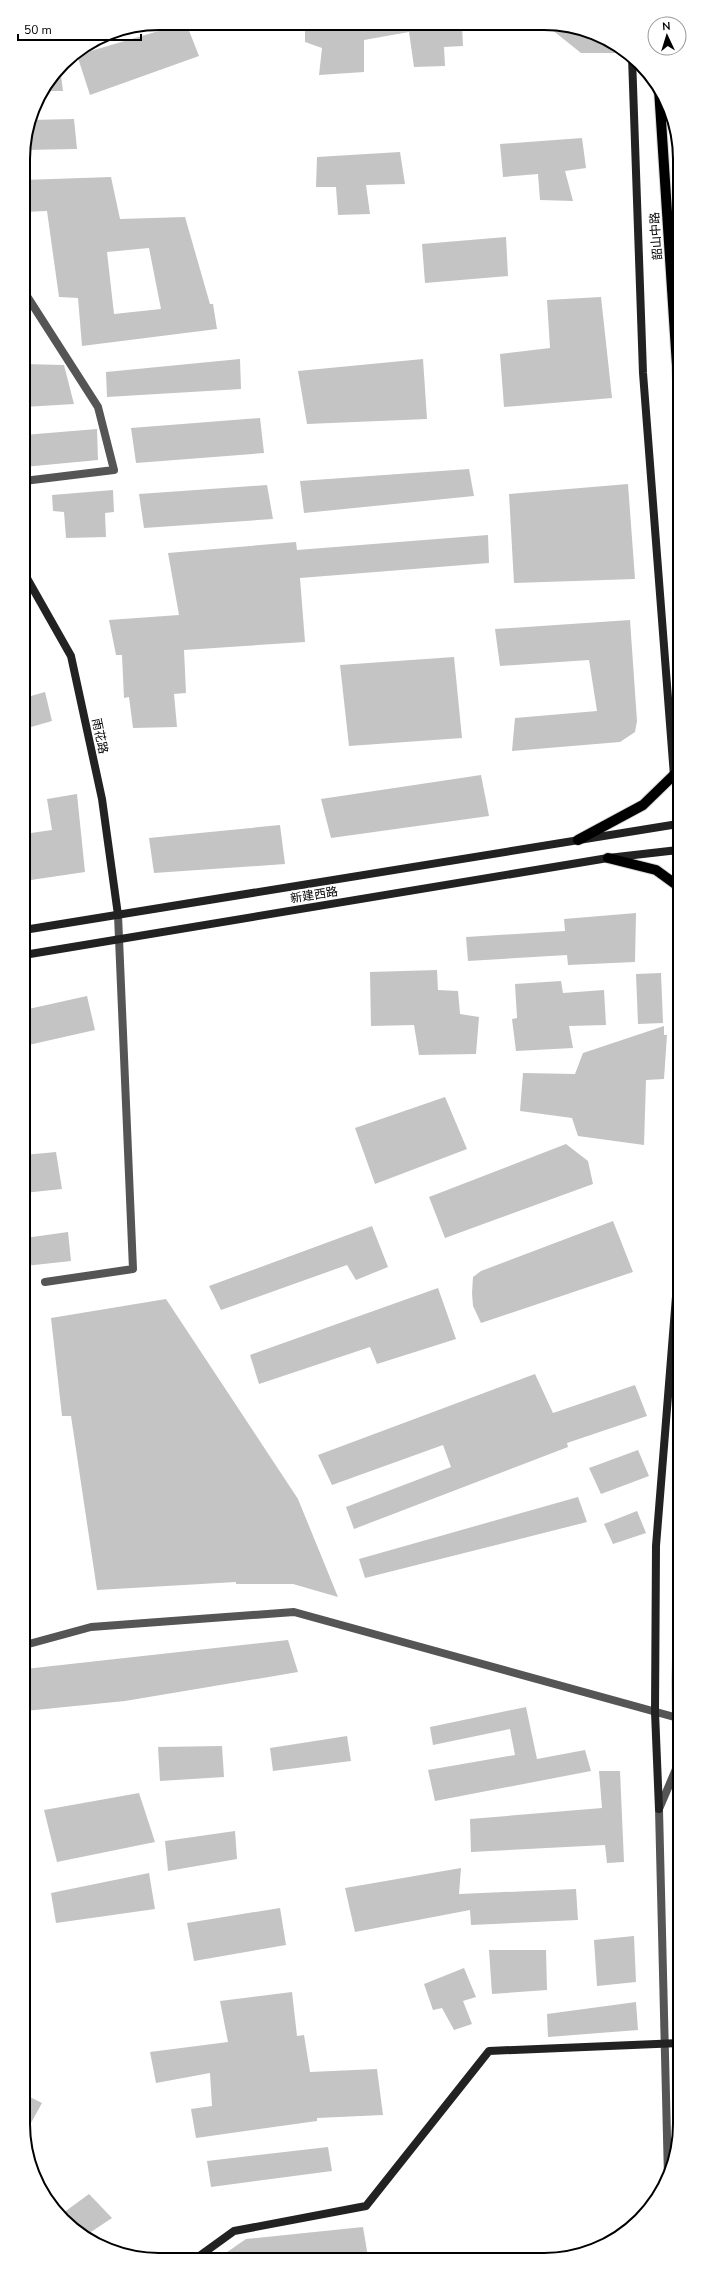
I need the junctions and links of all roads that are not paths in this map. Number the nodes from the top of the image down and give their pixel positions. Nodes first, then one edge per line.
1 (632, 66) edge
2 (660, 102) edge
3 (30, 301) edge
4 (673, 304) edge
5 (30, 480) edge
6 (30, 584) edge
7 (673, 737) edge
8 (673, 776) edge
9 (673, 825) edge
10 (578, 840) junction
11 (673, 851) edge
12 (608, 858) junction
13 (673, 882) edge
14 (118, 915) junction
15 (30, 929) edge
16 (120, 940) junction
17 (30, 954) edge
18 (45, 1282) dead end
19 (673, 1334) edge
20 (30, 1644) edge
21 (655, 1712) junction
22 (673, 1717) edge
23 (673, 1776) edge
24 (659, 1809) junction
25 (673, 2043) edge
26 (664, 2044) junction
27 (667, 2161) edge
28 (204, 2253) edge

1 - 7 street
2 - 4 main road, 韶山中路
3 - 5 street
6 - 14 street, 雨花路
8 - 10 main road
9 - 10 street, 新建西路
10 - 14 street, 新建西路
11 - 12 street, 新建西路
12 - 13 main road
12 - 16 street, 新建西路
14 - 15 street, 新建西路
14 - 16 street
16 - 17 street, 新建西路
16 - 18 street
19 - 21 street
20 - 21 street
21 - 22 street
21 - 24 street
23 - 24 street
24 - 26 street
25 - 26 street
26 - 27 street
26 - 28 street

